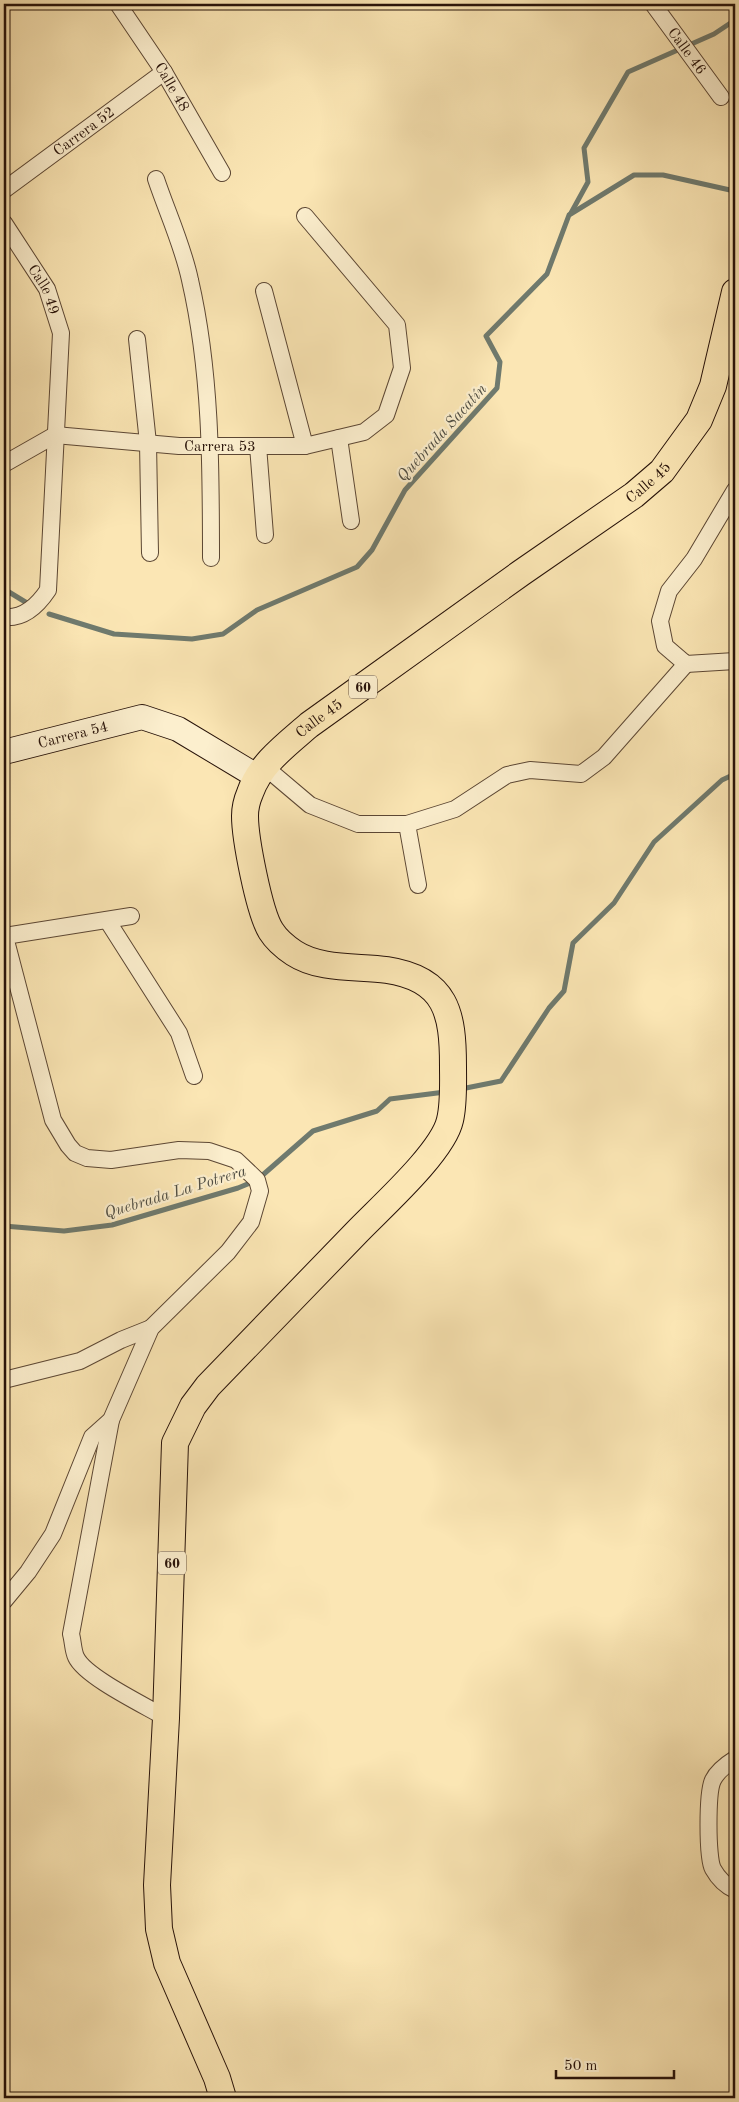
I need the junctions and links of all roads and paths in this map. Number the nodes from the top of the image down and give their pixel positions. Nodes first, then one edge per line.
1 (118, 4) edge
2 (653, 4) edge
3 (164, 72) junction
4 (721, 97) dead end
5 (222, 173) dead end
6 (156, 179) dead end
7 (4, 190) edge
8 (305, 216) dead end
9 (4, 223) edge
10 (264, 291) dead end
11 (735, 292) edge
12 (137, 339) dead end
13 (55, 435) junction
14 (339, 438) junction
15 (148, 443) junction
16 (210, 446) junction
17 (258, 446) junction
18 (305, 446) junction
19 (4, 464) edge
20 (735, 490) edge
21 (351, 521) dead end
22 (265, 535) dead end
23 (150, 553) dead end
24 (211, 558) dead end
25 (7, 618) edge
26 (735, 661) edge
27 (686, 664) junction
28 (4, 752) edge
29 (262, 772) junction
30 (407, 824) junction
31 (418, 885) dead end
32 (131, 916) dead end
33 (107, 920) junction
34 (4, 934) edge
35 (194, 1076) dead end
36 (151, 1328) junction
37 (4, 1380) edge
38 (111, 1420) junction
39 (4, 1601) edge
40 (166, 1718) junction
41 (735, 1759) edge
42 (735, 1890) edge
43 (223, 2098) edge

1 - 3 street, Calle 48
2 - 4 street, Calle 46
3 - 5 street, Calle 48
3 - 7 street, Carrera 52
6 - 16 street
8 - 14 street, Carrera 53
9 - 13 street, Calle 49
10 - 18 street
11 - 29 main road, Calle 45 / 60
12 - 15 street
13 - 15 street, Carrera 53
13 - 19 street
13 - 25 street
14 - 18 street, Carrera 53
14 - 21 street
15 - 16 street, Carrera 53
15 - 23 street
16 - 17 street, Carrera 53
16 - 24 street
17 - 18 street, Carrera 53
17 - 22 street
20 - 27 street
26 - 27 street
27 - 30 street
28 - 29 street, Carrera 54
29 - 30 street
29 - 40 main road, Calle 45 / 60
30 - 31 street
32 - 33 street
33 - 34 street
33 - 35 street
34 - 36 street
36 - 37 street
36 - 38 street
38 - 39 street
38 - 40 street
40 - 43 main road, 60
41 - 42 street

